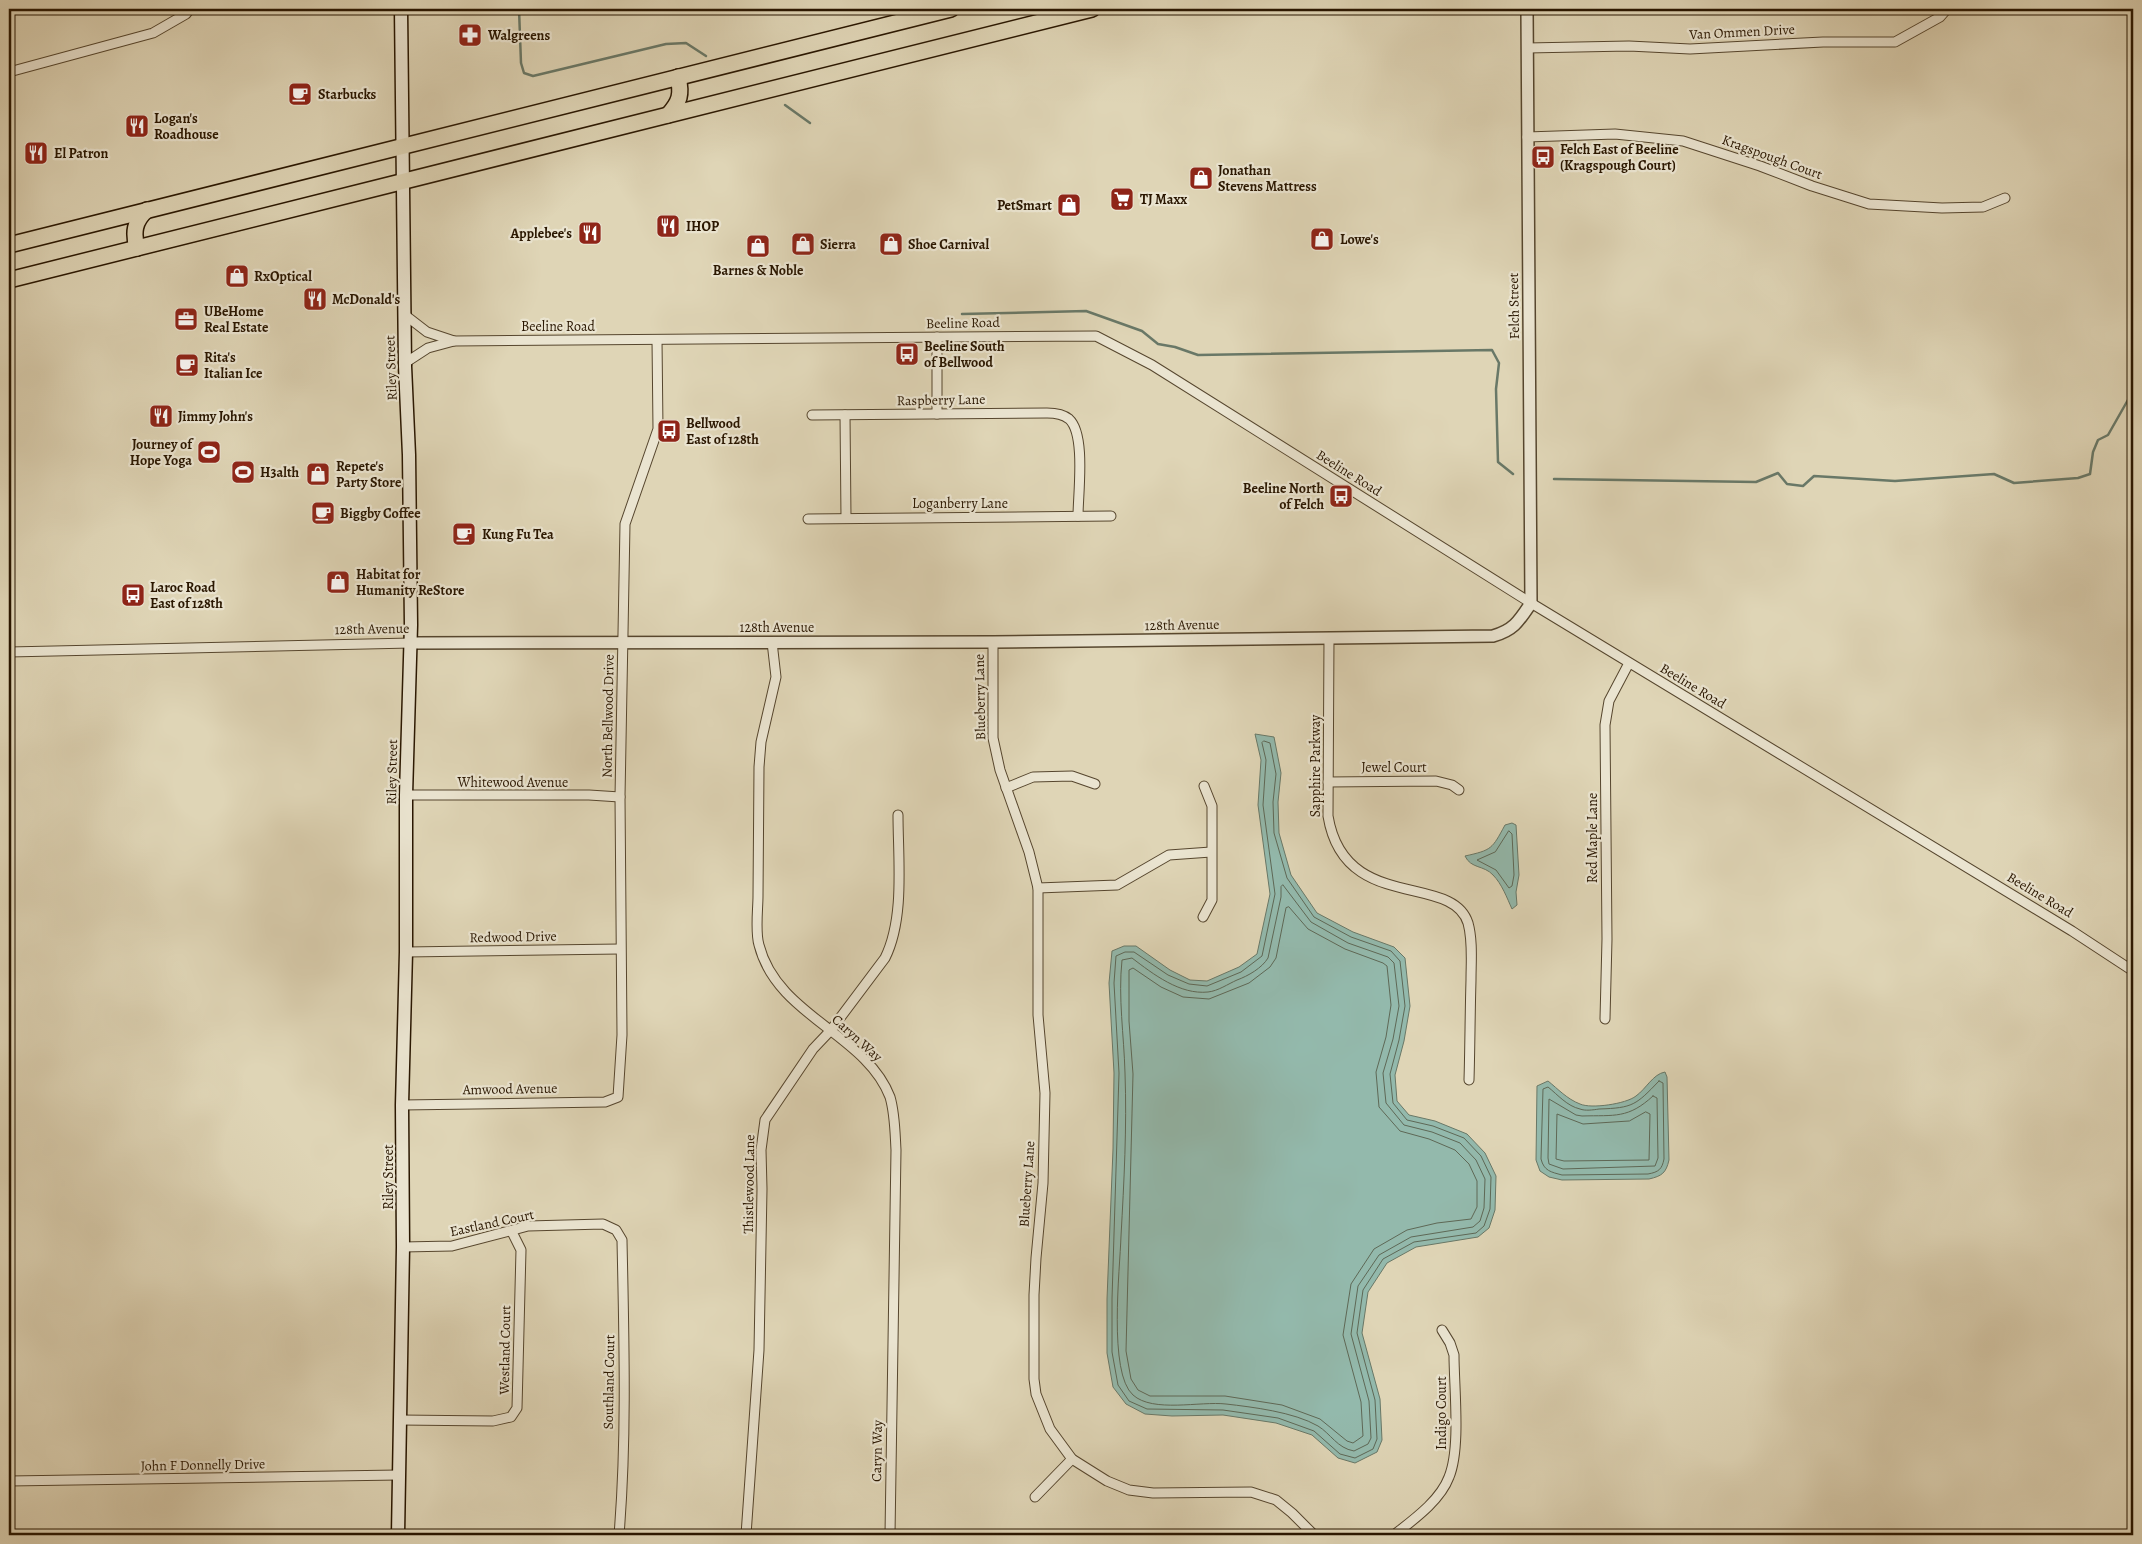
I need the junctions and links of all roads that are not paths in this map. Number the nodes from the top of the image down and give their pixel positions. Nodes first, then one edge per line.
1 (190, 9) edge
2 (401, 9) edge
3 (950, 9) edge
4 (1092, 9) edge
5 (1527, 9) edge
6 (1948, 9) edge
7 (1527, 48) junction
8 (9, 72) edge
9 (678, 77) junction
10 (668, 115) junction
11 (1528, 137) junction
12 (402, 146) junction
13 (402, 182) junction
14 (2004, 198) dead end
15 (147, 210) junction
16 (9, 245) edge
17 (137, 248) junction
18 (9, 280) edge
19 (404, 315) junction
20 (937, 337) junction
21 (657, 340) junction
22 (454, 341) junction
23 (405, 363) junction
24 (937, 414) junction
25 (812, 415) dead end
26 (845, 415) junction
27 (1078, 516) junction
28 (1111, 516) dead end
29 (846, 517) junction
30 (808, 519) dead end
31 (1531, 603) junction
32 (1329, 638) junction
33 (623, 642) junction
34 (772, 642) junction
35 (993, 642) junction
36 (411, 643) junction
37 (9, 652) edge
38 (1629, 663) junction
39 (1328, 782) junction
40 (1095, 784) dead end
41 (1204, 786) dead end
42 (1006, 788) junction
43 (1459, 790) dead end
44 (406, 795) junction
45 (620, 797) junction
46 (898, 815) dead end
47 (1211, 852) junction
48 (1038, 888) junction
49 (1202, 917) dead end
50 (620, 949) junction
51 (406, 952) junction
52 (2133, 971) edge
53 (1605, 1019) dead end
54 (831, 1030) junction
55 (1470, 1080) dead end
56 (618, 1097) joint
57 (402, 1105) junction
58 (616, 1230) joint
59 (512, 1232) junction
60 (403, 1247) junction
61 (1442, 1330) dead end
62 (400, 1420) junction
63 (1072, 1459) junction
64 (398, 1474) junction
65 (9, 1481) edge
66 (1035, 1497) dead end
67 (398, 1535) edge
68 (619, 1535) edge
69 (746, 1535) edge
70 (890, 1535) edge
71 (1314, 1535) edge
72 (1394, 1535) edge

1 - 8 street
2 - 12 main road, Riley Street
3 - 9 highway
4 - 10 highway
5 - 7 street, Felch Street
6 - 7 street, Van Ommen Drive
7 - 11 street, Felch Street
9 - 10 highway
9 - 12 highway
10 - 13 highway
11 - 14 street, Kragspough Court
11 - 31 street, Felch Street
12 - 13 main road, Riley Street
12 - 15 highway
13 - 17 highway
13 - 19 main road, Riley Street
15 - 16 highway
15 - 17 highway
17 - 18 highway
19 - 22 street, Beeline Road
19 - 23 main road, Riley Street
20 - 21 street, Beeline Road
20 - 24 street
20 - 31 street, Beeline Road
21 - 22 street, Beeline Road
21 - 33 street, North Bellwood Drive
22 - 23 street, Beeline Road
23 - 36 main road, Riley Street
24 - 26 street, Raspberry Lane
24 - 27 street, Raspberry Lane
25 - 26 street, Raspberry Lane
26 - 29 street
27 - 28 street, Loganberry Lane
27 - 29 street, Loganberry Lane
29 - 30 street, Loganberry Lane
31 - 32 street, 128th Avenue
31 - 38 street, Beeline Road
32 - 35 street, 128th Avenue
32 - 39 street, Sapphire Parkway
33 - 34 street, 128th Avenue
33 - 36 street, 128th Avenue
33 - 45 street, North Bellwood Drive
34 - 35 street, 128th Avenue
34 - 54 street, Caryn Way
35 - 42 street, Blueberry Lane
36 - 37 street, 128th Avenue
36 - 44 main road, Riley Street
38 - 52 street, Beeline Road
38 - 53 street, Red Maple Lane
39 - 43 street, Jewel Court
39 - 55 street, Sapphire Parkway
40 - 42 street
41 - 47 street
42 - 48 street, Blueberry Lane
44 - 45 street, Whitewood Avenue
44 - 51 main road, Riley Street
45 - 50 street, North Bellwood Drive
46 - 54 street, Thistlewood Lane
47 - 48 street
47 - 49 street
48 - 63 street, Blueberry Lane
50 - 51 street, Redwood Drive
50 - 56 street, North Bellwood Drive
51 - 57 main road, Riley Street
54 - 69 street, Thistlewood Lane
54 - 70 street, Caryn Way
56 - 57 street, Amwood Avenue
57 - 60 main road, Riley Street
58 - 59 street, Eastland Court
58 - 68 street, Southland Court
59 - 60 street, Eastland Court
59 - 62 street, Westland Court
60 - 62 main road, Riley Street
61 - 72 street, Indigo Court
62 - 64 main road, Riley Street
63 - 66 street
63 - 71 street, Blueberry Lane
64 - 65 street, John F Donnelly Drive
64 - 67 main road, Riley Street

